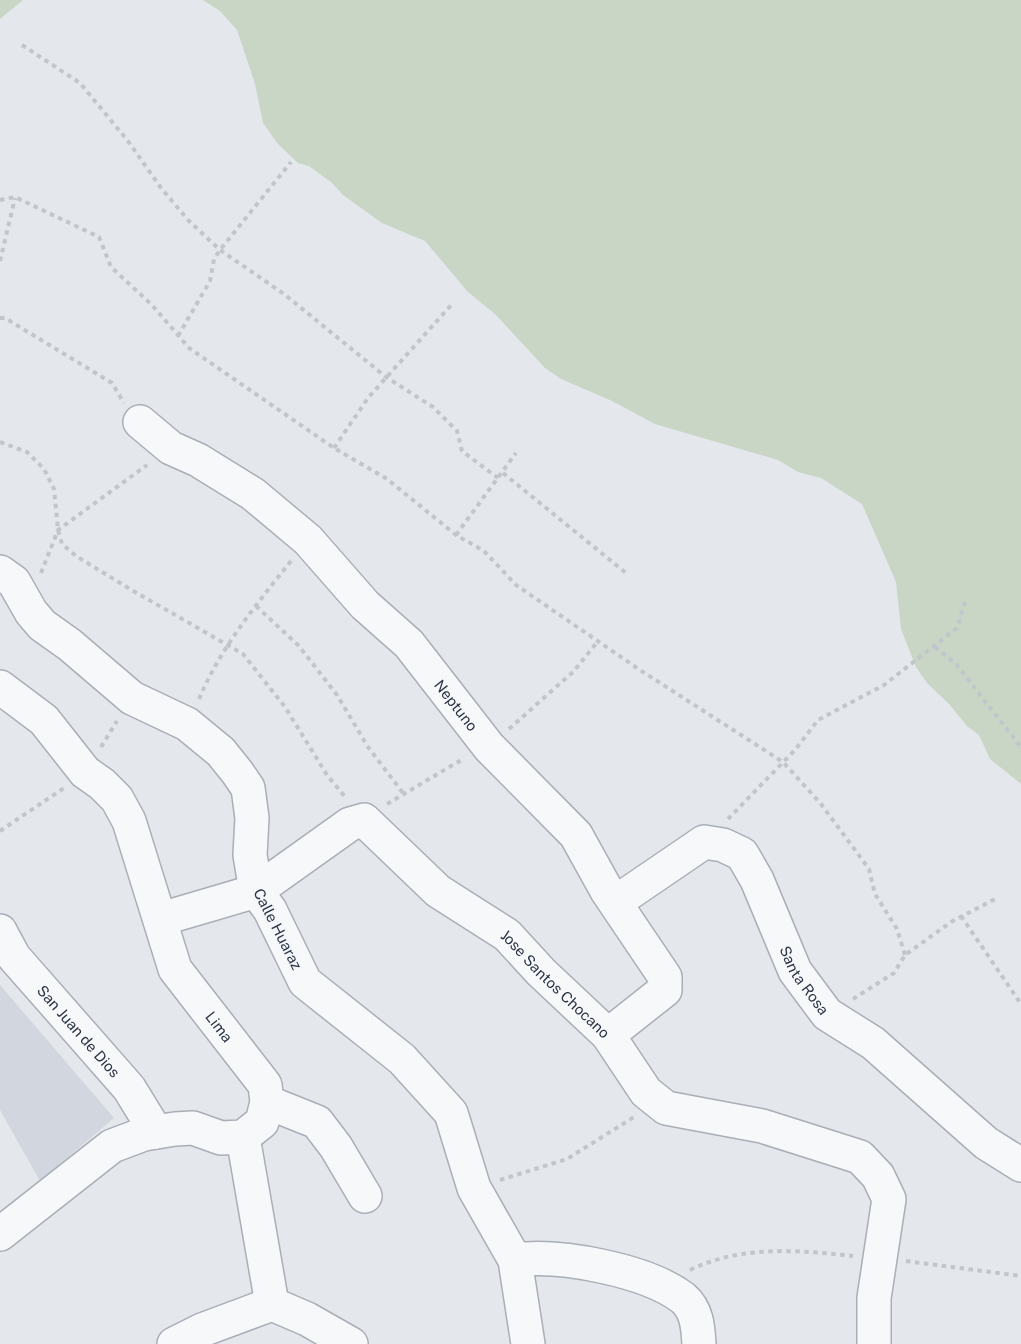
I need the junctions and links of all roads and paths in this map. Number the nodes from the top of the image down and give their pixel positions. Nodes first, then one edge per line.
1 (22, 45) dead end
2 (291, 162) dead end
3 (15, 197) junction
4 (0, 200) edge
5 (220, 250) junction
6 (0, 261) edge
7 (453, 303) dead end
8 (0, 318) edge
9 (178, 336) junction
10 (386, 377) junction
11 (140, 422) joint
12 (0, 442) edge
13 (171, 448) junction
14 (334, 448) junction
15 (516, 453) dead end
16 (503, 473) junction
17 (498, 478) junction
18 (57, 530) junction
19 (456, 535) junction
20 (308, 540) junction
21 (0, 572) edge
22 (626, 573) dead end
23 (966, 599) dead end
24 (256, 606) junction
25 (31, 612) junction
26 (228, 645) junction
27 (935, 647) junction
28 (0, 687) edge
29 (132, 698) junction
30 (187, 724) junction
31 (1021, 747) edge
32 (783, 762) junction
33 (85, 772) junction
34 (403, 793) dead end
35 (364, 820) junction
36 (0, 831) edge
37 (704, 842) junction
38 (256, 891) junction
39 (997, 898) dead end
40 (615, 902) junction
41 (961, 916) junction
42 (160, 919) junction
43 (0, 931) edge
44 (905, 955) junction
45 (1021, 1004) edge
46 (826, 1014) junction
47 (608, 1035) junction
48 (267, 1102) junction
49 (658, 1102) junction
50 (156, 1132) junction
51 (243, 1137) junction
52 (1021, 1165) edge
53 (474, 1188) junction
54 (365, 1196) dead end
55 (0, 1234) edge
56 (880, 1259) junction
57 (515, 1260) junction
58 (1021, 1276) edge
59 (659, 1286) junction
60 (272, 1304) junction
61 (174, 1344) edge
62 (351, 1344) edge
63 (528, 1344) edge
64 (699, 1344) edge
65 (874, 1344) edge

1 - 5 path
2 - 5 path
3 - 4 path
3 - 6 path
3 - 9 path
5 - 9 path
5 - 10 path
7 - 10 path
8 - 11 path
9 - 14 path
10 - 14 path
10 - 17 path
11 - 13 street, Neptuno
12 - 18 path
13 - 18 path
13 - 20 street, Neptuno
14 - 19 path
15 - 16 path
16 - 17 path
16 - 22 path
17 - 19 path
18 - 25 path
18 - 26 path
19 - 32 path
20 - 24 path
20 - 40 street, Neptuno
21 - 25 street, Calle Huaraz
23 - 27 path
24 - 26 path
24 - 34 path
25 - 29 street, Calle Huaraz
26 - 30 path
26 - 35 path
27 - 31 path
27 - 32 path
28 - 33 street, Lima
29 - 30 street, Calle Huaraz
29 - 33 path
30 - 38 street, Calle Huaraz
32 - 37 path
32 - 44 path
33 - 36 path
33 - 42 street, Lima
35 - 38 street
35 - 47 street, Jose Santos Chocano
37 - 40 street
37 - 46 street, Santa Rosa
38 - 42 street
38 - 53 street, Calle Huaraz
39 - 41 path
40 - 47 street, Neptuno
41 - 44 path
41 - 45 path
42 - 48 street, Lima
43 - 50 street, San Juan de Dios
44 - 46 path
46 - 52 street, Santa Rosa
47 - 49 street, Jose Santos Chocano
48 - 51 street
48 - 54 street
49 - 53 path
49 - 56 street, Jose Santos Chocano
50 - 51 street
50 - 55 street
51 - 60 street
53 - 57 street, Calle Huaraz
56 - 58 path
56 - 59 path
56 - 65 street, Jose Santos Chocano
57 - 59 street
57 - 63 street, Calle Huaraz
59 - 64 street
60 - 61 street
60 - 62 street

